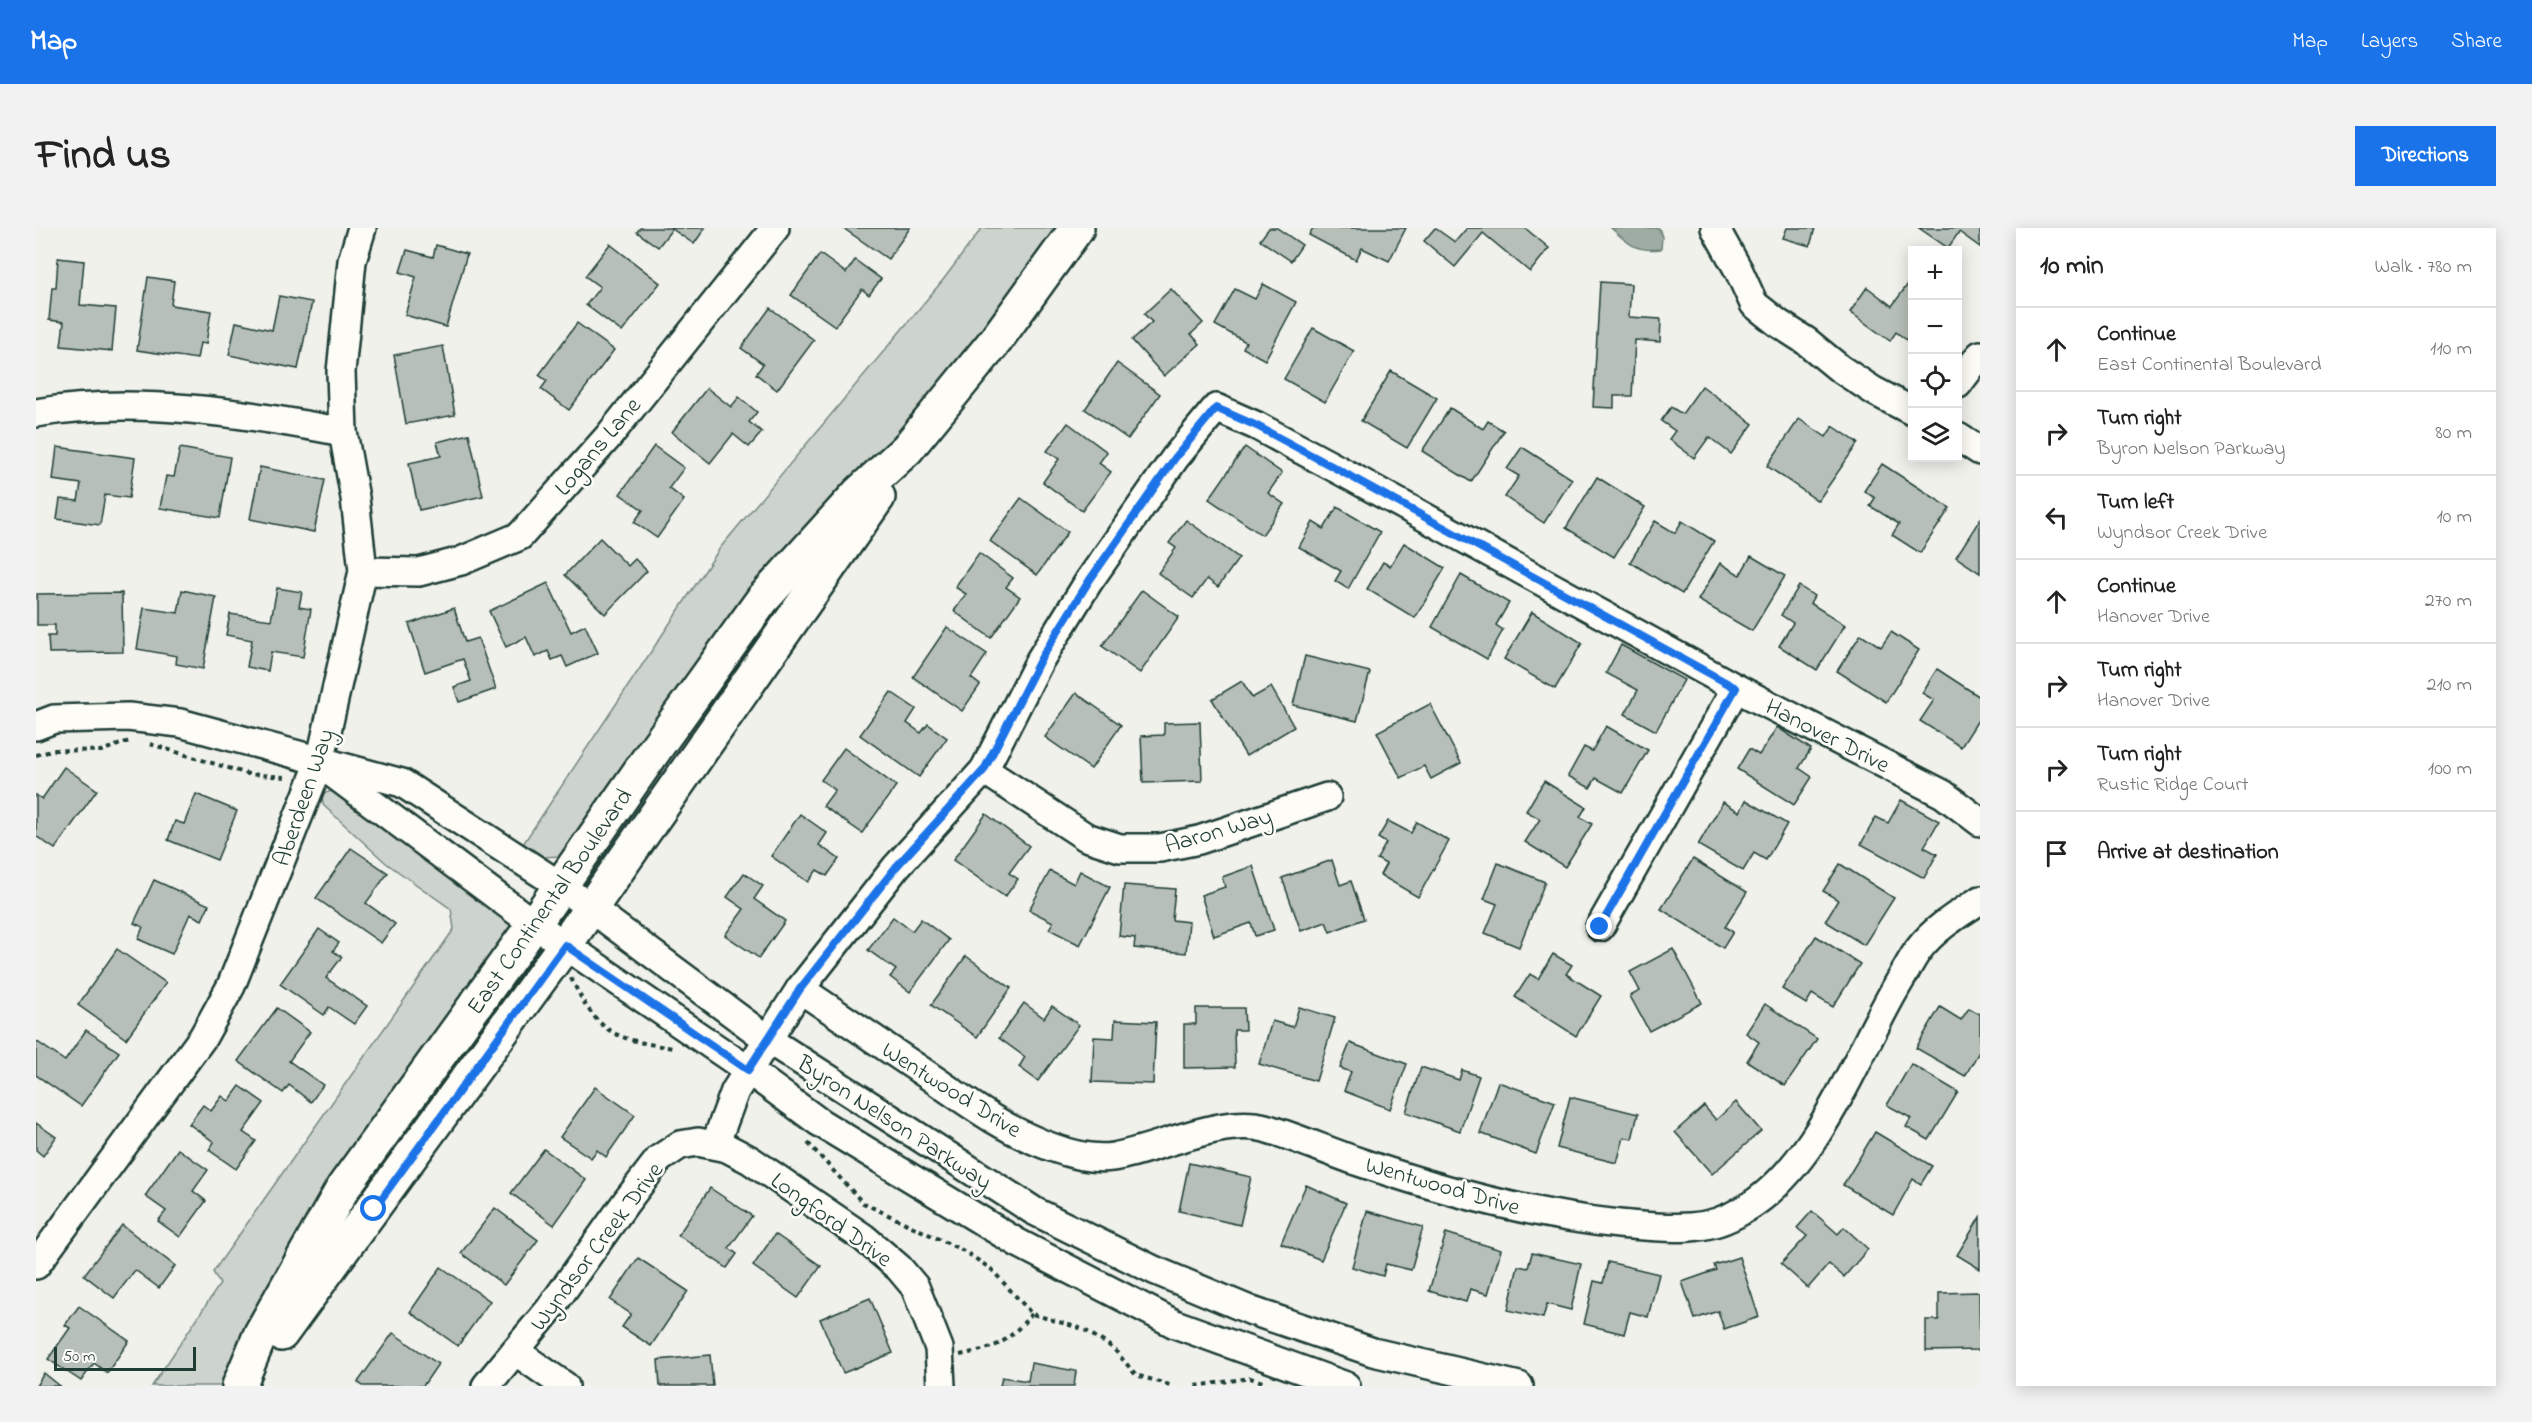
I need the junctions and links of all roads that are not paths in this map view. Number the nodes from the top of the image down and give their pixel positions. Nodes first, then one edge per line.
1 (362, 228) edge
2 (775, 228) edge
3 (1077, 228) edge
4 (1715, 228) edge
5 (1980, 355) edge
6 (1962, 379) edge
7 (1908, 409) edge
8 (36, 413) edge
9 (343, 432) junction
10 (1962, 440) edge
11 (907, 449) junction
12 (1980, 451) edge
13 (363, 571) junction
14 (1736, 688) junction
15 (36, 726) edge
16 (317, 770) junction
17 (984, 770) junction
18 (1327, 798) dead end
19 (1980, 822) edge
20 (561, 886) junction
21 (1980, 900) edge
22 (591, 908) junction
23 (534, 924) junction
24 (1600, 927) dead end
25 (561, 950) junction
26 (800, 989) junction
27 (767, 1039) junction
28 (748, 1070) junction
29 (715, 1145) junction
30 (36, 1265) edge
31 (514, 1351) junction
32 (239, 1386) edge
33 (244, 1386) edge
34 (486, 1386) edge
35 (565, 1386) edge
36 (941, 1386) edge
37 (1346, 1386) edge
38 (1519, 1386) edge

1 - 9 street, Aberdeen Way
2 - 13 street, Logans Lane
3 - 11 main road, East Continental Boulevard
4 - 7 street
5 - 6 street
8 - 9 street
9 - 13 street, Aberdeen Way
10 - 12 street
11 - 20 main road, East Continental Boulevard
11 - 22 main road, East Continental Boulevard
13 - 16 street, Aberdeen Way
14 - 17 street, Hanover Drive
14 - 19 street, Hanover Drive
14 - 24 street
15 - 16 street, Byron Nelson Parkway
16 - 20 street, Byron Nelson Parkway
16 - 23 street, Byron Nelson Parkway
16 - 30 street, Aberdeen Way
17 - 18 street, Aaron Way
17 - 26 street, Hanover Drive
20 - 22 street, Byron Nelson Parkway
20 - 23 main road, East Continental Boulevard
21 - 26 street, Wentwood Drive
22 - 25 main road, East Continental Boulevard
22 - 27 street, Byron Nelson Parkway
23 - 25 street, Byron Nelson Parkway
23 - 32 main road, East Continental Boulevard
25 - 28 street, Byron Nelson Parkway
25 - 33 main road, East Continental Boulevard
26 - 27 street, Hanover Drive
27 - 28 street
27 - 38 street, Byron Nelson Parkway
28 - 29 street
28 - 37 street, Byron Nelson Parkway
29 - 31 street, Wyndsor Creek Drive
29 - 36 street, Longford Drive
31 - 34 street, Wyndsor Creek Drive
31 - 35 street

